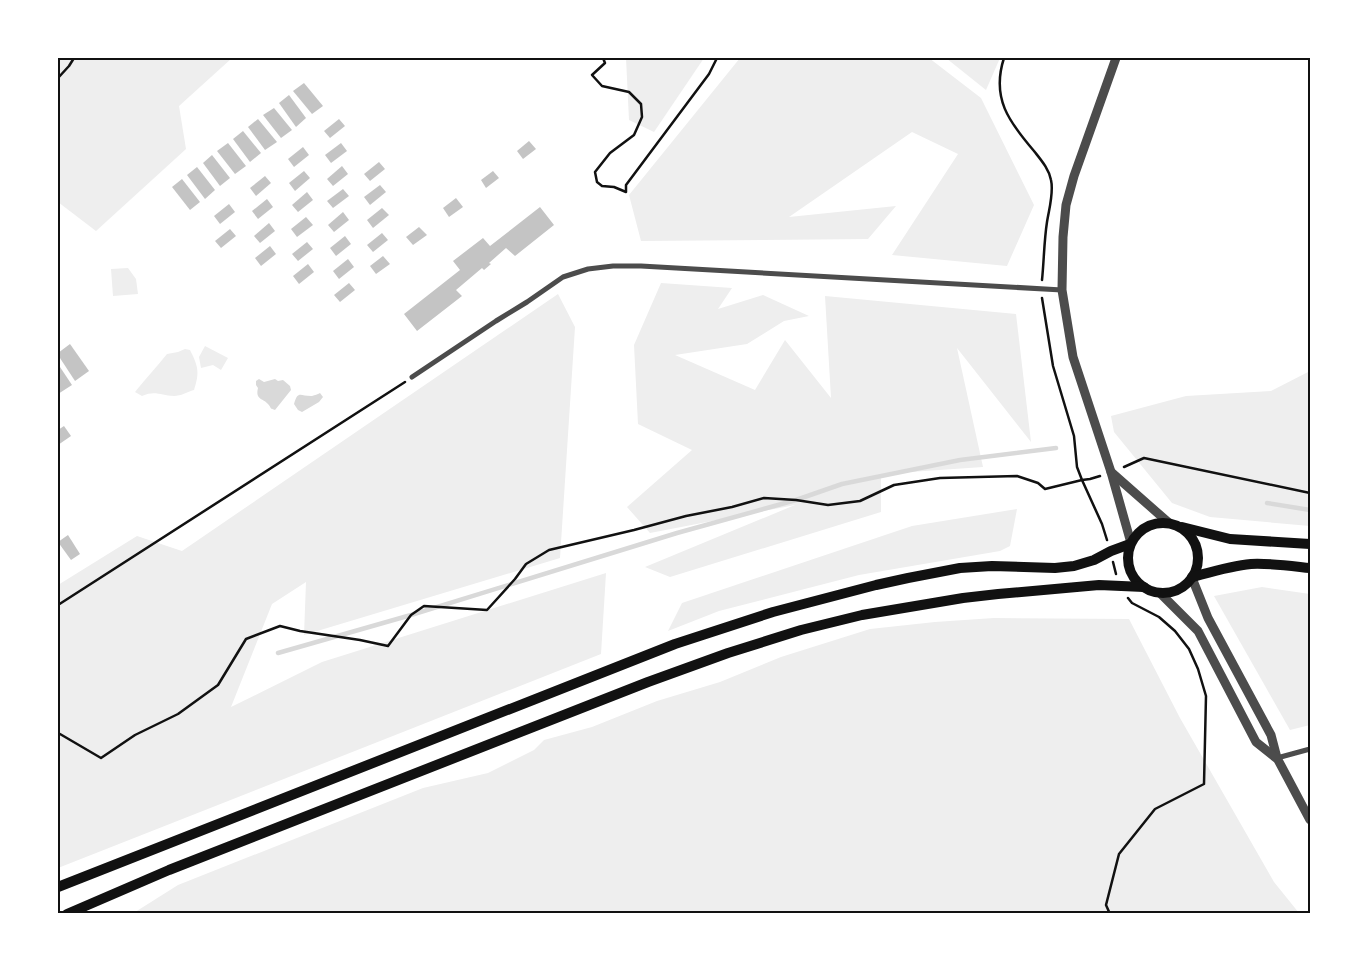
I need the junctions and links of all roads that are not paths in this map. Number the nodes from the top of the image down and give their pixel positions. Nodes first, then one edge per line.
1 (1116, 58) edge
2 (1062, 290) junction
3 (412, 377) road end
4 (1111, 472) junction
5 (1169, 523) junction
6 (1181, 527) junction
7 (1131, 544) junction
8 (1310, 544) edge
9 (1310, 568) edge
10 (1192, 577) junction
11 (1144, 587) junction
12 (1160, 593) junction
13 (1310, 749) edge
14 (1277, 758) junction
15 (1310, 820) edge
16 (58, 887) edge
17 (67, 914) edge

1 - 2 street
2 - 3 street
2 - 4 street
4 - 5 street
4 - 7 street
5 - 6 main road
5 - 7 main road
6 - 8 main road
6 - 10 main road
7 - 11 main road
7 - 16 main road
9 - 10 main road
10 - 12 main road
10 - 14 street
11 - 12 main road
11 - 17 main road
12 - 14 street
13 - 14 street
14 - 15 street

